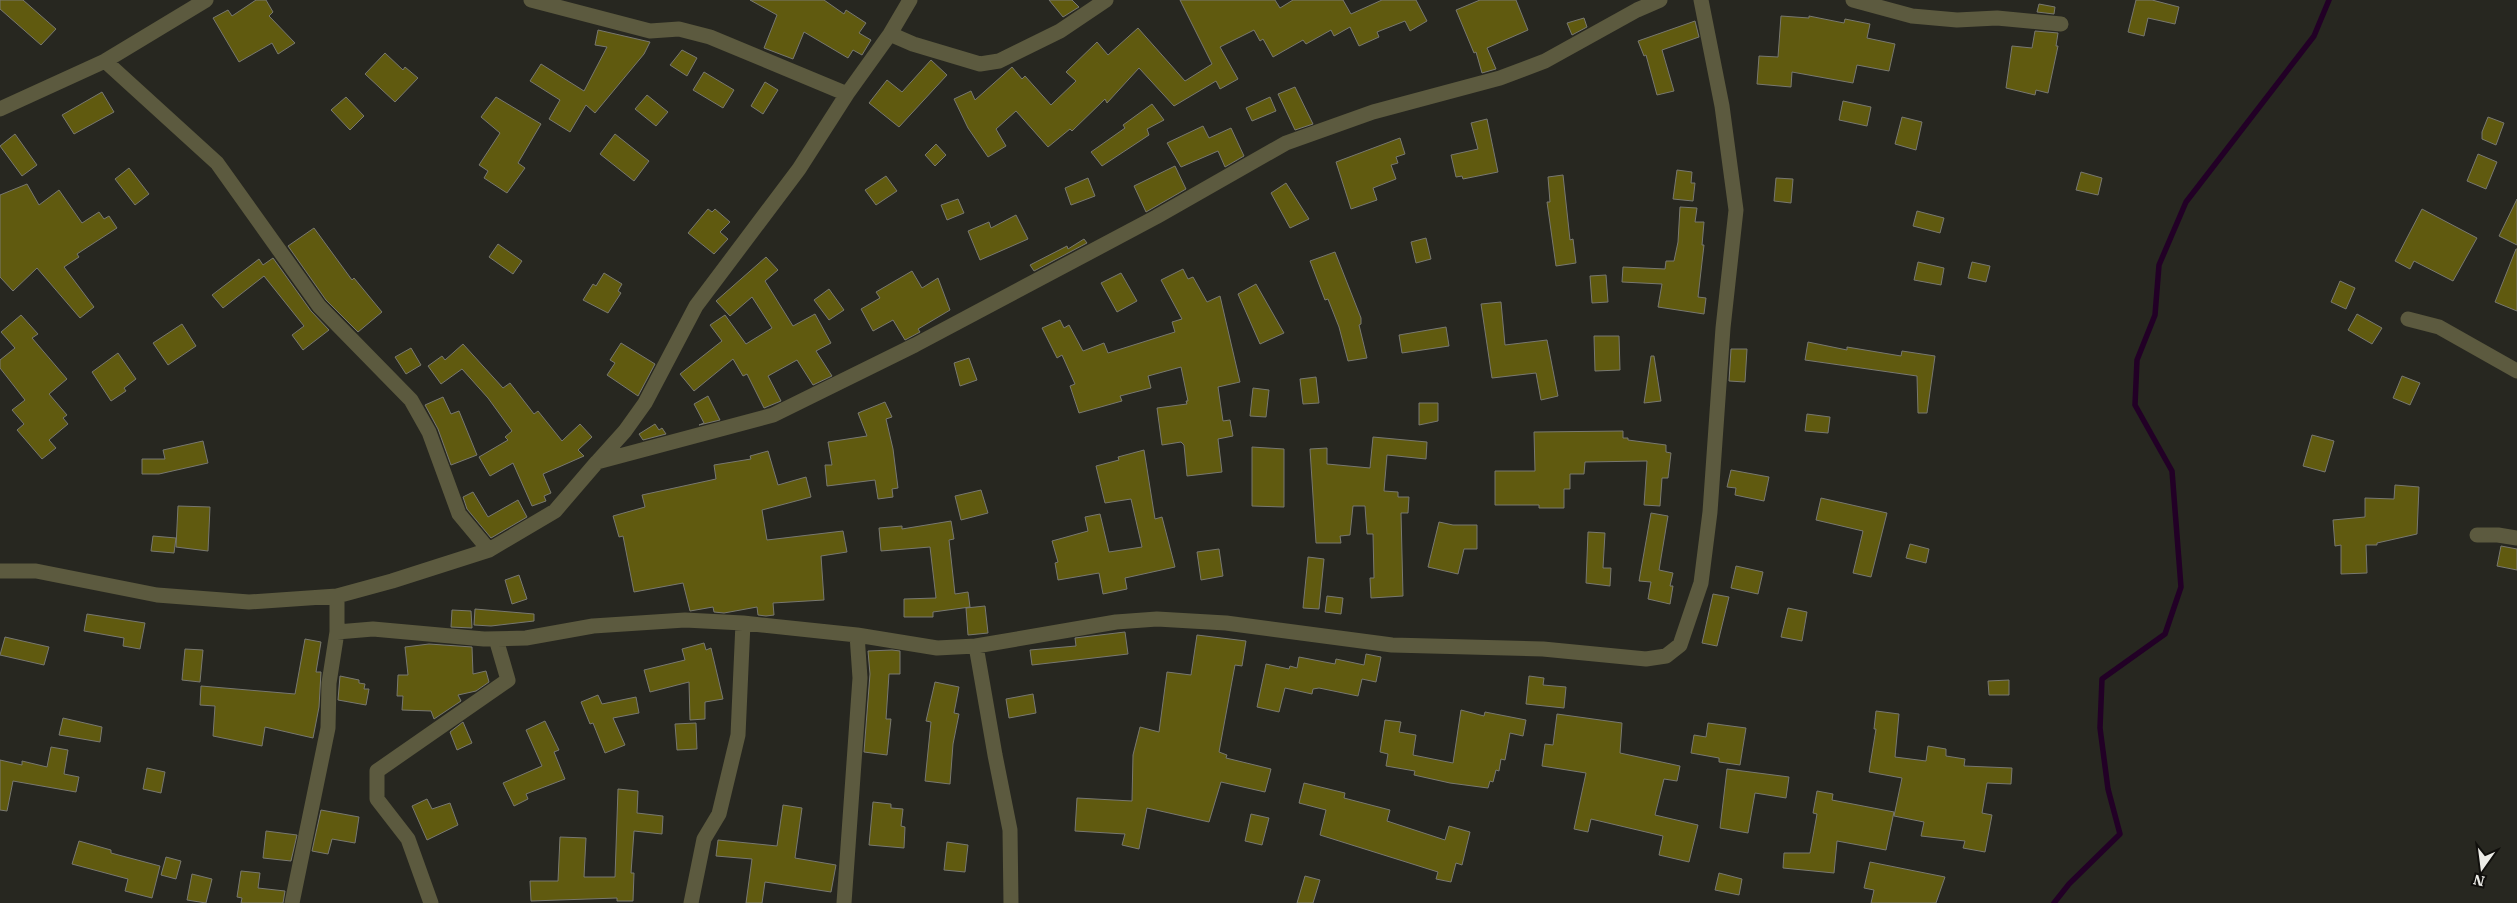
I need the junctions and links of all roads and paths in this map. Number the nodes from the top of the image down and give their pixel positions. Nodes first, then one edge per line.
1 (206, 0) edge
2 (532, 0) edge
3 (910, 0) edge
4 (1106, 0) edge
5 (1660, 0) edge
6 (1700, 0) edge
7 (1853, 0) edge
8 (2061, 24) dead end
9 (890, 34) junction
10 (105, 61) junction
11 (847, 94) junction
12 (0, 109) edge
13 (2408, 319) dead end
14 (2517, 371) edge
15 (597, 462) junction
16 (2477, 535) dead end
17 (2517, 538) edge
18 (489, 550) junction
19 (0, 571) edge
20 (337, 596) junction
21 (743, 623) junction
22 (337, 632) junction
23 (858, 634) junction
24 (496, 639) junction
25 (976, 646) junction
26 (292, 903) edge
27 (431, 903) edge
28 (691, 903) edge
29 (844, 903) edge
30 (1011, 903) edge

1 - 10 street
2 - 11 street
3 - 9 street
4 - 9 street
5 - 15 street
6 - 25 street
7 - 8 street
9 - 11 street
10 - 12 street
10 - 18 street
11 - 15 street
13 - 14 street
15 - 18 street
16 - 17 street
18 - 20 street
19 - 20 street
20 - 22 street
21 - 23 street
21 - 24 street
21 - 28 street
22 - 24 street
22 - 26 street
23 - 25 street
23 - 29 street
24 - 27 street
25 - 30 street

